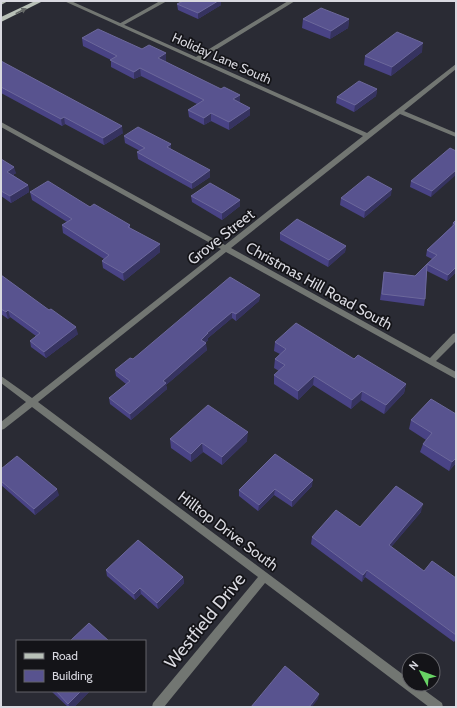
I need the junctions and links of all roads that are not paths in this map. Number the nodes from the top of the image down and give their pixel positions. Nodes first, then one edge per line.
1 (5, 1) edge
2 (40, 1) edge
3 (67, 1) edge
4 (164, 1) edge
5 (292, 1) edge
6 (1, 3) edge
7 (1, 20) edge
8 (120, 25) junction
9 (197, 59) junction
10 (456, 66) edge
11 (399, 111) junction
12 (1, 124) edge
13 (456, 135) edge
14 (368, 136) junction
15 (226, 250) junction
16 (456, 336) edge
17 (431, 362) junction
18 (456, 376) edge
19 (1, 380) edge
20 (32, 403) junction
21 (1, 427) edge
22 (265, 576) junction
23 (157, 707) edge
24 (438, 707) edge

1 - 6 main road
7 -> 2 main road
3 - 8 street, Holiday Lane South
4 - 8 street
5 - 9 street
8 - 9 street, Holiday Lane South
9 - 14 street, Holiday Lane South
10 - 11 street, Grove Street
11 - 13 street
11 - 14 street, Grove Street
12 - 15 street, Christmas Hill Road South
14 - 15 street, Grove Street
15 - 17 street, Christmas Hill Road South
15 - 20 street, Grove Street
16 - 17 street
17 - 18 street, Christmas Hill Road South
19 - 20 street, Hilltop Drive South
20 - 21 street, Grove Street
20 - 22 street, Hilltop Drive South
22 - 23 street, Westfield Drive
22 - 24 street, Hilltop Drive South

